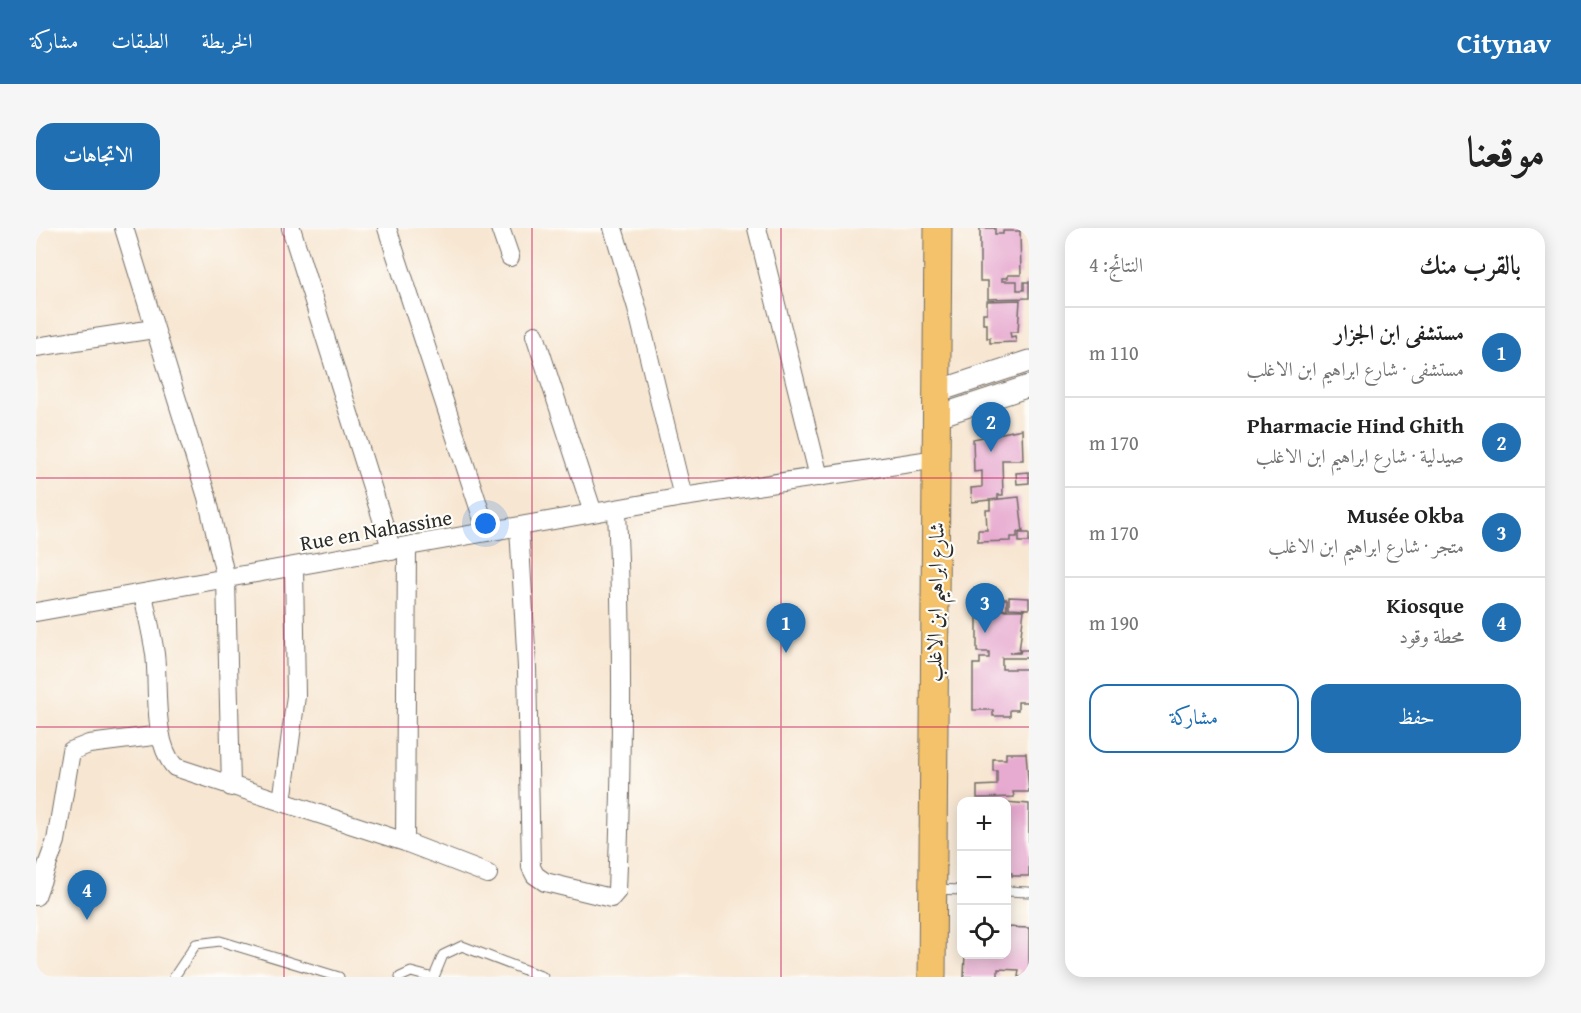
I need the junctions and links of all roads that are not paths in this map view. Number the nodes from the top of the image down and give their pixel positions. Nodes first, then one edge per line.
1 (124, 228) edge
2 (291, 228) edge
3 (387, 228) edge
4 (500, 228) edge
5 (613, 228) edge
6 (757, 228) edge
7 (938, 228) edge
8 (510, 257) dead end
9 (154, 329) junction
10 (535, 335) dead end
11 (36, 347) edge
12 (1029, 361) edge
13 (1029, 386) edge
14 (935, 405) junction
15 (937, 459) junction
16 (819, 477) junction
17 (683, 498) junction
18 (617, 511) junction
19 (593, 513) junction
20 (519, 527) junction
21 (487, 532) junction
22 (400, 549) junction
23 (294, 567) junction
24 (226, 579) junction
25 (143, 594) junction
26 (36, 612) edge
27 (161, 735) junction
28 (231, 787) junction
29 (282, 802) junction
30 (405, 842) junction
31 (488, 874) dead end
32 (932, 889) junction
33 (957, 890) edge
34 (1011, 891) edge
35 (1029, 892) edge
36 (36, 896) edge
37 (174, 977) edge
38 (339, 977) edge
39 (400, 977) edge
40 (432, 977) edge
41 (543, 977) edge
42 (932, 977) edge

1 - 9 street
2 - 22 street
3 - 21 street
4 - 8 street
5 - 17 street
6 - 16 street
7 - 14 main road, شارع ابراهيم ابن الاغلب
9 - 11 street
9 - 24 street
10 - 19 street
12 - 14 street
13 - 14 street
14 - 15 main road, شارع ابراهيم ابن الاغلب
15 - 16 street, Rue en Nahassine
15 - 32 main road, شارع ابراهيم ابن الاغلب
16 - 17 street, Rue en Nahassine
17 - 18 street, Rue en Nahassine
18 - 19 street, Rue en Nahassine
18 - 20 street
19 - 20 street, Rue en Nahassine
20 - 21 street, Rue en Nahassine
21 - 22 street, Rue en Nahassine
22 - 23 street, Rue en Nahassine
22 - 30 street
23 - 24 street, Rue en Nahassine
23 - 29 street
24 - 25 street, Rue en Nahassine
24 - 28 street
25 - 26 street, Rue en Nahassine
25 - 27 street
27 - 28 street
27 - 36 street
28 - 29 street
29 - 30 street
30 - 31 street
32 - 33 lane
32 - 42 main road, شارع ابراهيم ابن الاغلب
34 - 35 lane
37 - 38 lane
39 - 40 lane
40 - 41 lane

